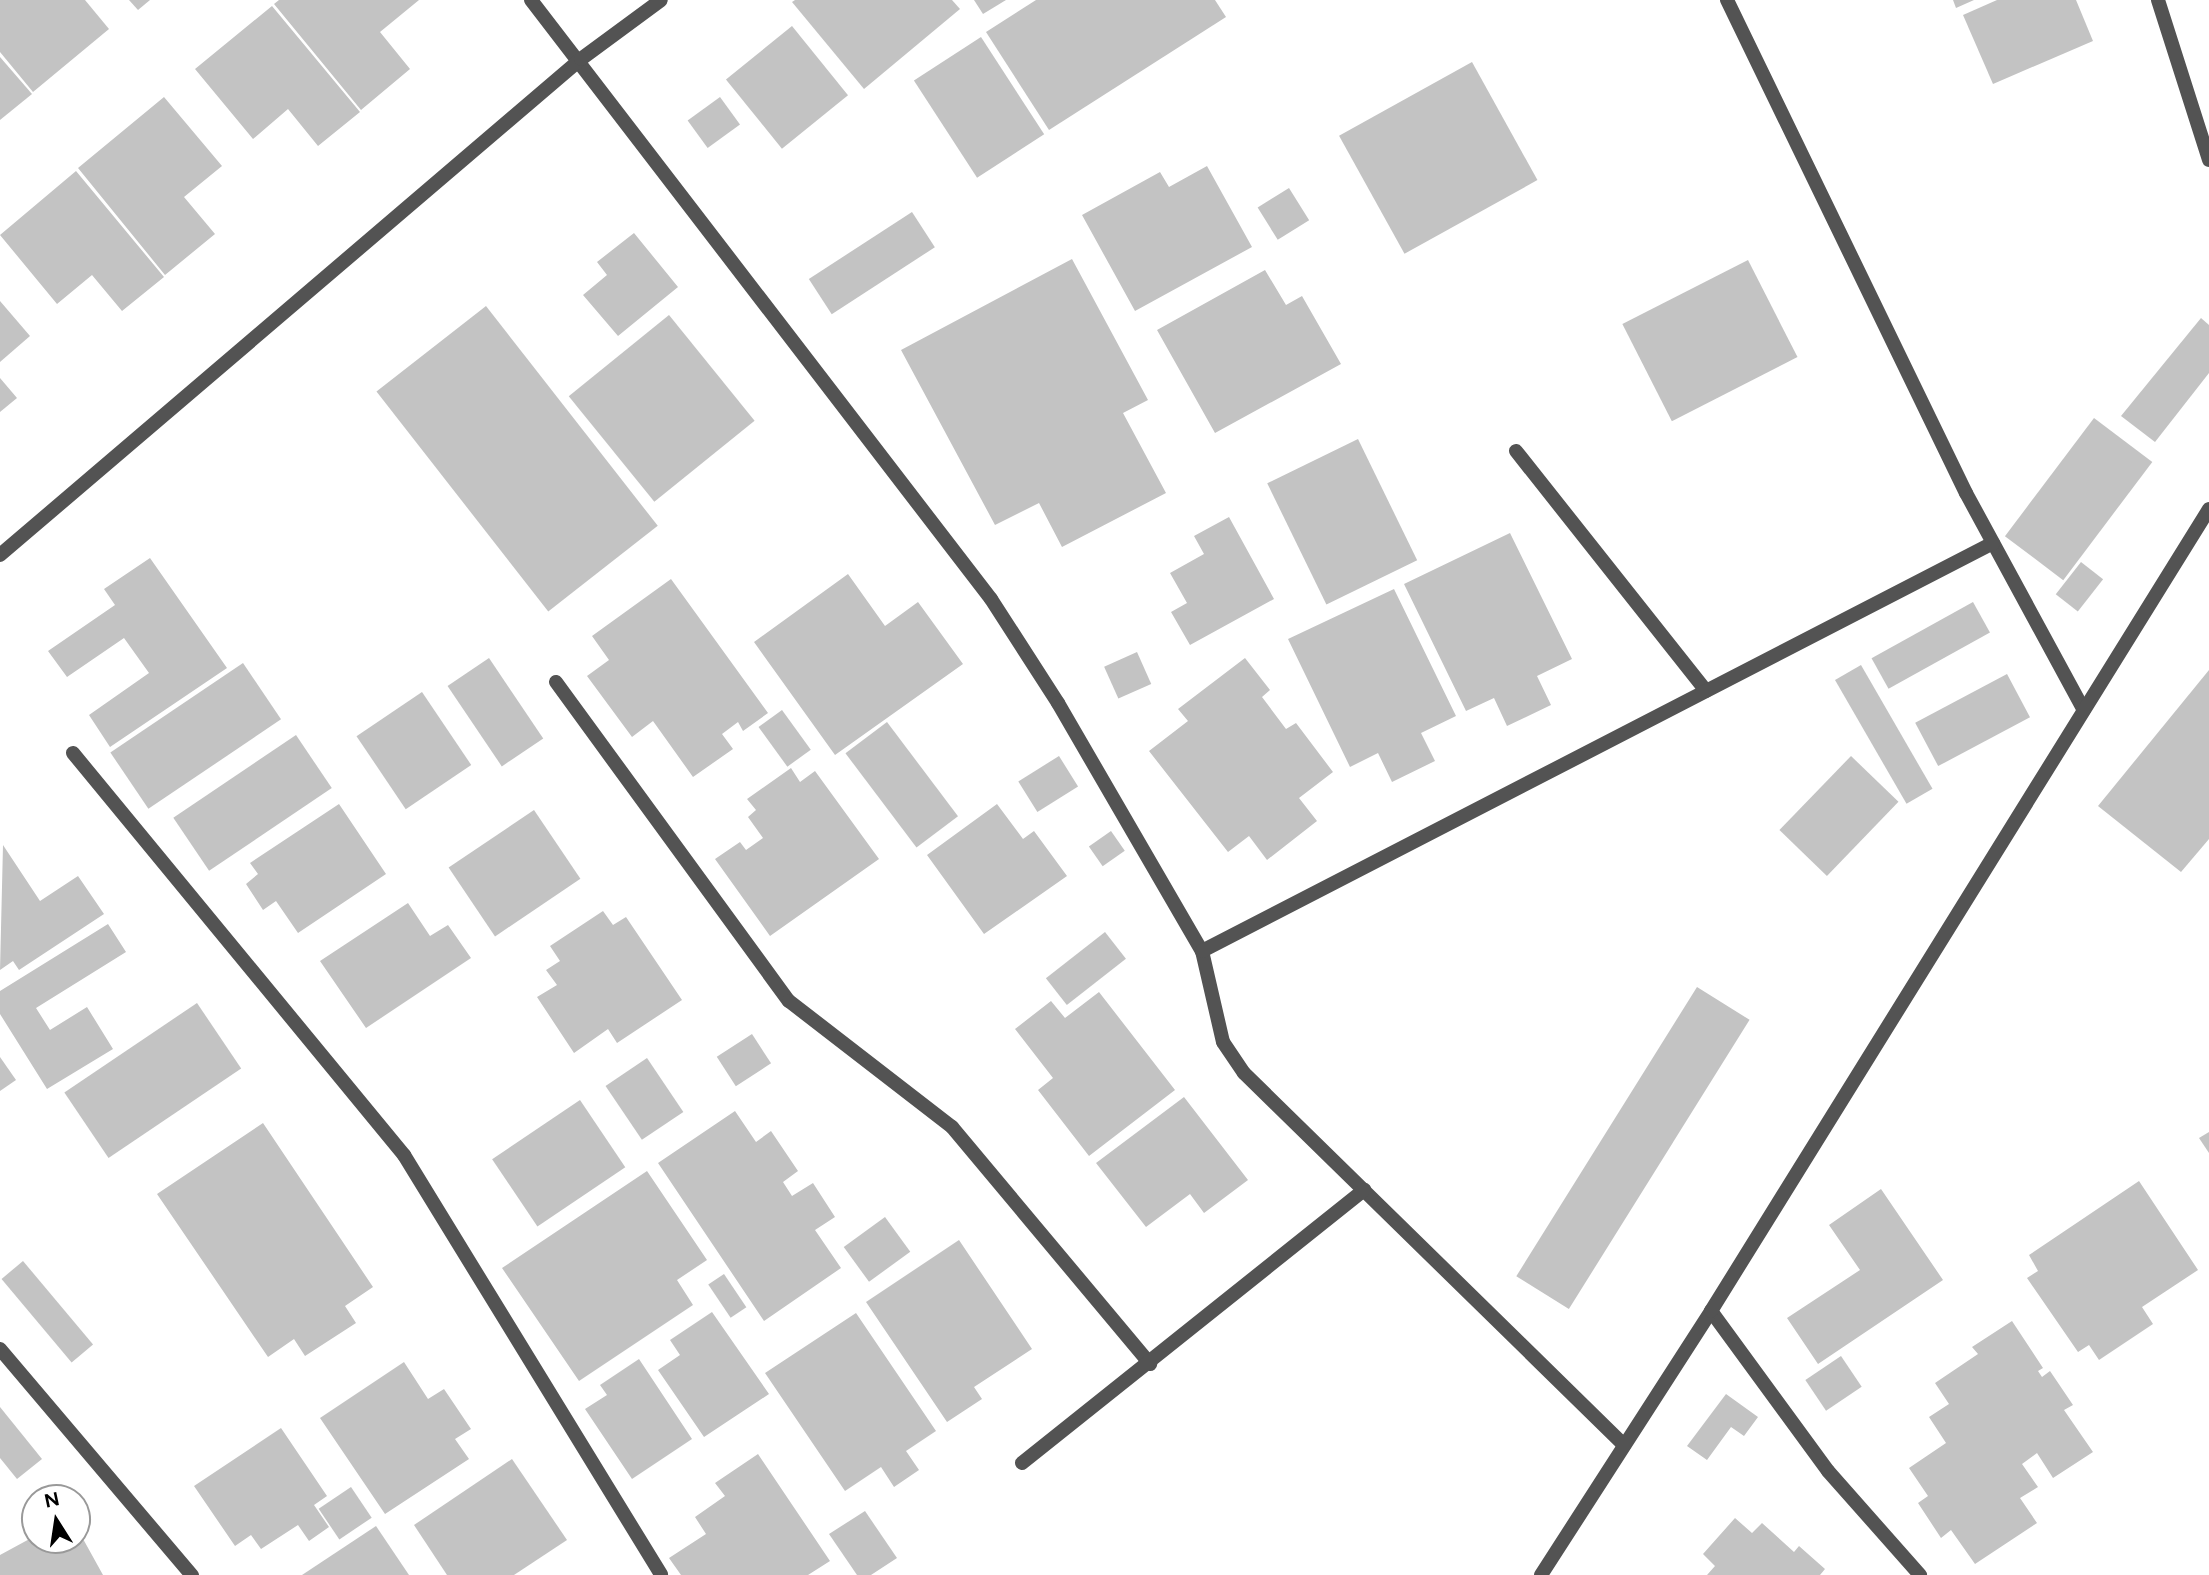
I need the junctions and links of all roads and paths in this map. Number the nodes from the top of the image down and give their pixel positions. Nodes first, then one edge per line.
1 (531, 0) edge
2 (661, 0) edge
3 (1727, 0) edge
4 (2158, 0) edge
5 (581, 59) junction
6 (2209, 160) edge
7 (1516, 451) dead end
8 (2209, 509) edge
9 (1993, 543) junction
10 (0, 555) edge
11 (556, 682) dead end
12 (1706, 691) junction
13 (2084, 710) junction
14 (73, 753) dead end
15 (1202, 951) junction
16 (1364, 1190) junction
17 (1711, 1311) junction
18 (0, 1349) edge
19 (1150, 1364) junction
20 (1624, 1446) junction
21 (1022, 1463) dead end
22 (192, 1575) edge
23 (661, 1575) edge
24 (1541, 1575) edge
25 (1920, 1575) edge

1 - 5 street
2 - 5 street
3 - 9 street
4 - 6 street
5 - 10 street
5 - 15 street
7 - 12 street
8 - 13 street
9 - 12 street
9 - 13 street
11 - 19 street
12 - 15 street
13 - 17 street
14 - 23 street
15 - 16 street
16 - 19 street
16 - 20 street
17 - 20 street
17 - 25 street
18 - 22 street
19 - 21 street
20 - 24 street

